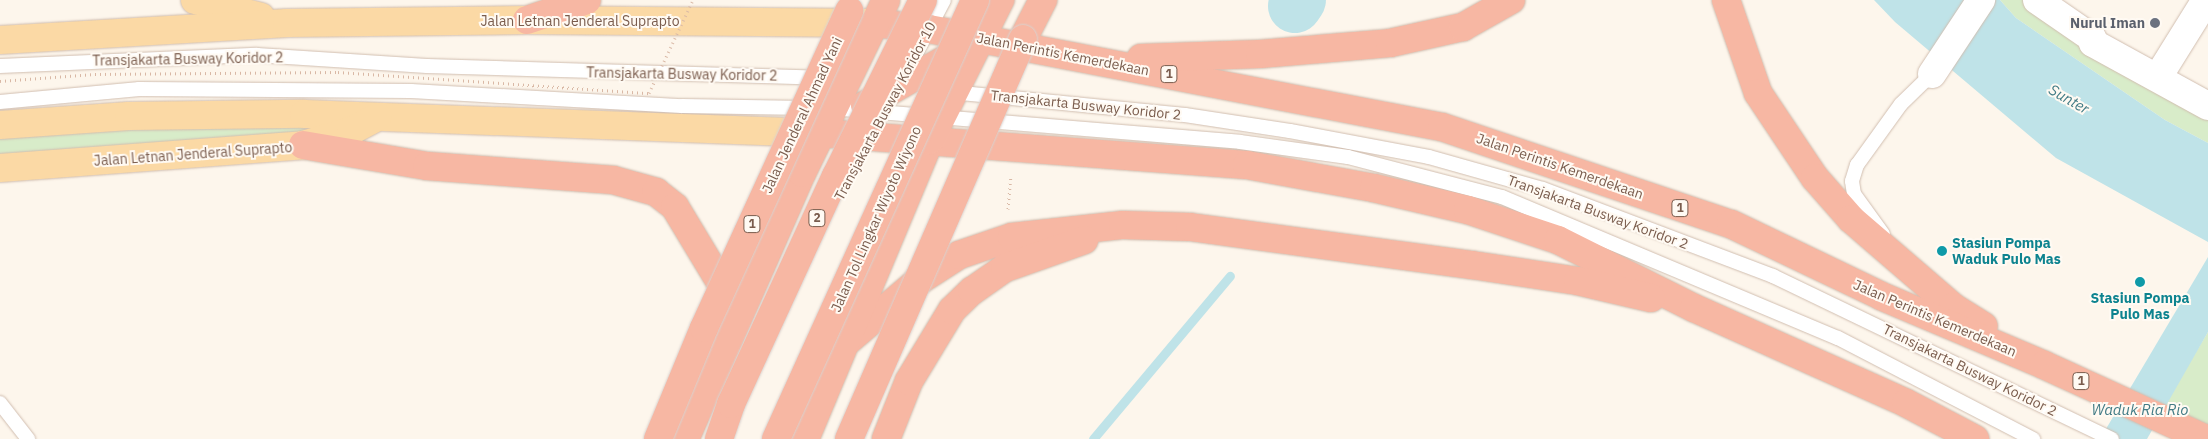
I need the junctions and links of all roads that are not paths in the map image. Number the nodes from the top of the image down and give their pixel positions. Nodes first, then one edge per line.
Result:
1 (195, 0) edge
2 (587, 0) edge
3 (923, 0) edge
4 (944, 0) edge
5 (975, 0) edge
6 (983, 0) edge
7 (1000, 0) edge
8 (1043, 0) edge
9 (1511, 0) edge
10 (1726, 0) edge
11 (1981, 0) edge
12 (2037, 0) edge
13 (2206, 0) edge
14 (852, 5) edge
15 (880, 12) edge
16 (528, 20) junction
17 (287, 23) junction
18 (929, 29) junction
19 (0, 40) edge
20 (963, 44) junction
21 (1092, 60) junction
22 (0, 66) edge
23 (1935, 69) joint
24 (2158, 77) junction
25 (847, 79) junction
26 (900, 84) junction
27 (942, 90) junction
28 (0, 102) edge
29 (2208, 106) edge
30 (845, 109) junction
31 (380, 114) junction
32 (878, 124) junction
33 (0, 125) edge
34 (923, 128) junction
35 (821, 133) junction
36 (303, 145) junction
37 (1244, 154) junction
38 (1289, 161) junction
39 (0, 168) edge
40 (1123, 225) junction
41 (1906, 265) junction
42 (1694, 308) junction
43 (739, 313) junction
44 (844, 344) junction
45 (2044, 364) junction
46 (0, 403) edge
47 (28, 439) edge
48 (658, 439) edge
49 (685, 439) edge
50 (719, 439) edge
51 (723, 439) edge
52 (762, 439) edge
53 (776, 439) edge
54 (805, 439) edge
55 (849, 439) edge
56 (886, 439) edge
57 (1975, 439) edge
58 (2033, 439) edge
59 (2112, 439) edge
60 (2206, 439) edge

1 - 17 main road, Jalan Letnan Jenderal Suprapto
2 - 16 highway
3 - 50 highway, 2, bridge
4 - 18 lane, Transjakarta Busway Koridor 10
5 - 53 highway, Jalan Tol Lingkar Wiyoto Wiyono, bridge
6 - 20 lane
7 - 20 highway
8 - 55 highway, bridge
9 - 21 highway
10 - 41 highway
11 - 23 street
12 - 24 street
13 - 24 street
14 - 48 highway, Jalan Jenderal Ahmad Yani / 1, bridge
15 - 16 main road, Jalan Letnan Jenderal Suprapto
15 - 18 highway, Jalan Perintis Kemerdekaan / 1
15 - 25 highway, Jalan Jenderal Ahmad Yani / 1
15 - 26 highway
16 - 17 main road, Jalan Letnan Jenderal Suprapto
17 - 19 main road, Jalan Letnan Jenderal Suprapto
18 - 20 highway, Jalan Perintis Kemerdekaan / 1
18 - 26 lane, Transjakarta Busway Koridor 10
20 - 21 highway, Jalan Perintis Kemerdekaan / 1
20 - 26 highway
20 - 27 highway
20 - 27 lane
21 - 45 highway, Jalan Perintis Kemerdekaan / 1
22 - 25 lane, Transjakarta Busway Koridor 2
23 - 41 lane
24 - 29 street
25 - 26 lane, Transjakarta Busway Koridor 2
25 - 30 highway, Jalan Jenderal Ahmad Yani / 1
26 - 27 lane, Transjakarta Busway Koridor 2
26 - 30 highway
26 - 32 lane, Transjakarta Busway Koridor 10
26 - 34 highway
27 - 34 highway
27 - 59 lane, Transjakarta Busway Koridor 2
28 - 30 lane, Transjakarta Busway Koridor 2
30 - 32 lane, Transjakarta Busway Koridor 2
30 - 35 highway, Jalan Jenderal Ahmad Yani / 1
31 - 33 main road
31 - 35 main road
31 - 36 main road, Jalan Letnan Jenderal Suprapto
32 - 34 highway
32 - 35 highway
32 - 51 lane, Transjakarta Busway Koridor 10
34 - 37 lane, Transjakarta Busway Koridor 2
34 - 37 highway
34 - 44 highway
34 - 52 lane
35 - 43 highway, Jalan Jenderal Ahmad Yani / 1
36 - 39 main road, Jalan Letnan Jenderal Suprapto
36 - 43 highway
37 - 38 highway
38 - 42 highway
38 - 58 lane, Transjakarta Busway Koridor 2
40 - 42 highway
40 - 44 highway
40 - 56 highway
41 - 45 highway
42 - 57 highway
43 - 49 highway, Jalan Jenderal Ahmad Yani / 1
44 - 54 highway
45 - 60 highway, Jalan Perintis Kemerdekaan / 1
46 - 47 lane

